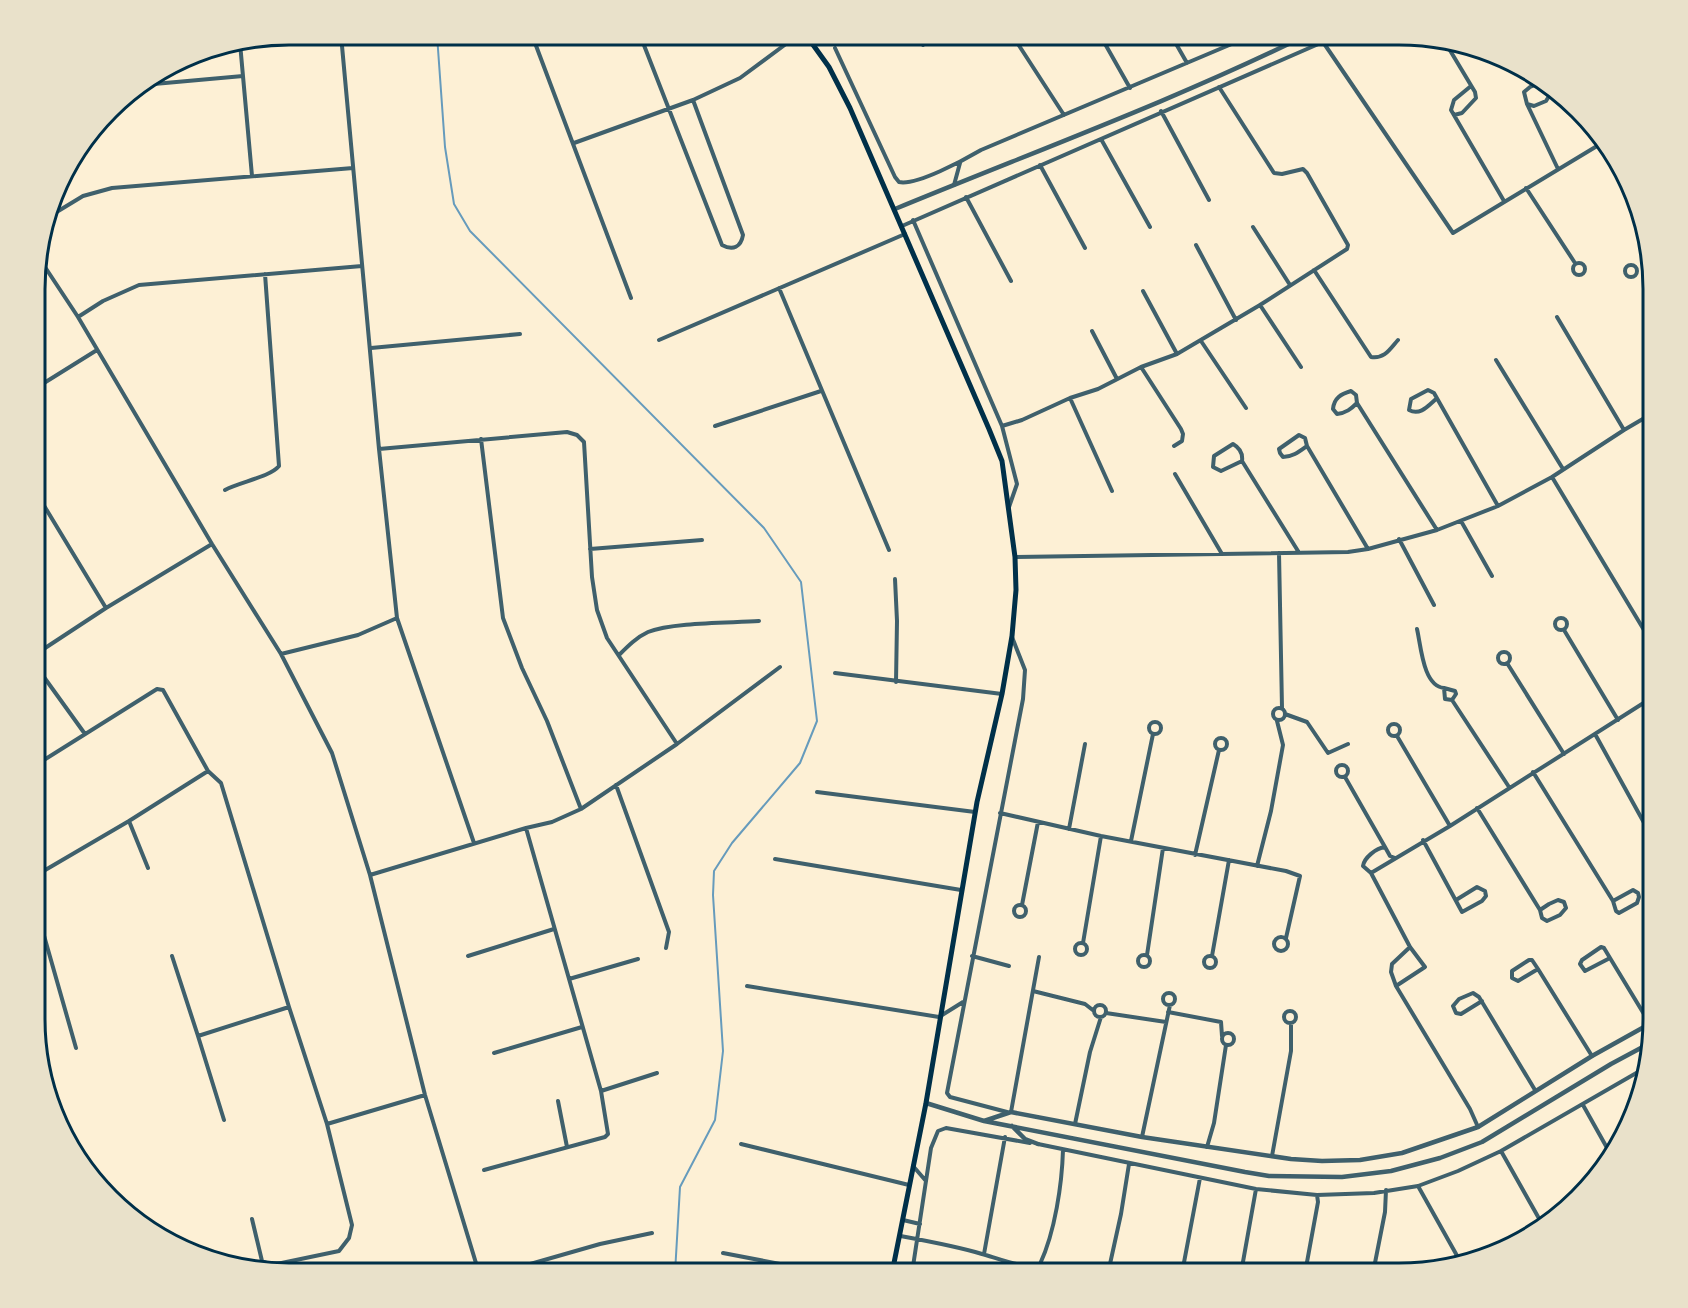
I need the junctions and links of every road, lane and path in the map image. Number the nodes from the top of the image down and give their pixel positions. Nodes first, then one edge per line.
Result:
1 (342, 45) edge
2 (536, 45) edge
3 (644, 45) edge
4 (785, 45) edge
5 (813, 45) edge
6 (1019, 45) edge
7 (1106, 45) edge
8 (1177, 45) edge
9 (1226, 45) edge
10 (1287, 45) edge
11 (1316, 45) edge
12 (1325, 45) edge
13 (836, 48) dead end
14 (241, 50) edge
15 (1450, 51) edge
16 (1187, 63) junction
17 (243, 76) junction
18 (157, 84) edge
19 (1534, 85) edge
20 (1471, 86) junction
21 (1218, 87) junction
22 (1130, 88) junction
23 (1549, 96) edge
24 (693, 100) junction
25 (1527, 104) junction
26 (670, 108) junction
27 (1161, 111) junction
28 (1064, 115) junction
29 (1454, 115) junction
30 (1101, 139) junction
31 (574, 143) junction
32 (1597, 146) edge
33 (960, 162) junction
34 (1040, 165) junction
35 (353, 168) junction
36 (1558, 169) junction
37 (252, 176) junction
38 (954, 185) junction
39 (1526, 188) junction
40 (966, 197) junction
41 (1209, 200) dead end
42 (1504, 201) junction
43 (895, 209) junction
44 (58, 211) edge
45 (913, 220) junction
46 (902, 226) junction
47 (1150, 227) dead end
48 (1253, 227) dead end
49 (905, 234) junction
50 (1197, 245) dead end
51 (1085, 248) dead end
52 (1575, 264) dead end
53 (362, 266) junction
54 (46, 269) edge
55 (1314, 270) junction
56 (265, 274) junction
57 (1011, 281) dead end
58 (1290, 285) junction
59 (778, 288) junction
60 (1143, 291) dead end
61 (631, 298) dead end
62 (1260, 305) junction
63 (78, 317) junction
64 (1557, 317) dead end
65 (1236, 320) junction
66 (1092, 331) dead end
67 (520, 334) dead end
68 (659, 340) dead end
69 (1398, 340) dead end
70 (1201, 342) junction
71 (370, 348) junction
72 (97, 350) junction
73 (1177, 354) junction
74 (1496, 360) dead end
75 (1141, 368) junction
76 (1301, 368) dead end
77 (1117, 379) junction
78 (45, 382) edge
79 (821, 391) junction
80 (1070, 398) junction
81 (1436, 399) junction
82 (1357, 403) junction
83 (1246, 408) dead end
84 (1643, 419) edge
85 (715, 426) dead end
86 (1002, 426) junction
87 (1624, 430) junction
88 (481, 439) junction
89 (1174, 446) dead end
90 (1308, 446) junction
91 (379, 449) junction
92 (1242, 461) junction
93 (1563, 469) junction
94 (1175, 474) dead end
95 (1552, 477) junction
96 (225, 490) dead end
97 (1112, 491) dead end
98 (1498, 506) junction
99 (45, 507) edge
100 (1008, 508) junction
101 (1461, 521) junction
102 (1437, 530) junction
103 (702, 540) dead end
104 (1399, 540) junction
105 (212, 544) junction
106 (590, 549) junction
107 (1368, 549) junction
108 (889, 550) dead end
109 (1299, 552) junction
110 (1279, 553) junction
111 (1222, 554) junction
112 (1015, 557) junction
113 (1492, 576) dead end
114 (895, 579) dead end
115 (1434, 605) dead end
116 (106, 608) junction
117 (397, 618) junction
118 (759, 621) dead end
119 (1643, 625) edge
120 (1417, 628) dead end
121 (1564, 630) dead end
122 (1012, 636) junction
123 (45, 648) edge
124 (281, 654) junction
125 (619, 655) junction
126 (1507, 663) dead end
127 (780, 667) dead end
128 (835, 673) dead end
129 (45, 678) edge
130 (896, 682) junction
131 (1444, 688) junction
132 (1002, 694) junction
133 (1452, 700) junction
134 (1643, 704) edge
135 (1282, 708) junction
136 (1285, 714) junction
137 (1618, 720) junction
138 (1277, 721) junction
139 (85, 734) junction
140 (1595, 734) junction
141 (1153, 735) dead end
142 (1397, 736) dead end
143 (677, 744) junction
144 (1085, 744) dead end
145 (1348, 744) dead end
146 (1219, 750) dead end
147 (1564, 754) junction
148 (45, 759) edge
149 (208, 771) junction
150 (1533, 772) junction
151 (1345, 777) dead end
152 (616, 785) junction
153 (1509, 787) junction
154 (817, 792) dead end
155 (1477, 808) junction
156 (581, 809) junction
157 (975, 812) junction
158 (1000, 813) junction
159 (129, 821) junction
160 (1643, 821) edge
161 (1038, 822) junction
162 (1450, 826) junction
163 (526, 828) junction
164 (1069, 830) junction
165 (1101, 836) junction
166 (1131, 840) junction
167 (1424, 840) junction
168 (474, 843) junction
169 (1385, 847) junction
170 (1163, 848) junction
171 (1195, 855) junction
172 (1395, 858) junction
173 (775, 859) dead end
174 (1229, 860) junction
175 (1257, 866) junction
176 (148, 868) dead end
177 (45, 870) edge
178 (1371, 873) junction
179 (370, 875) junction
180 (961, 890) junction
181 (1456, 900) junction
182 (1613, 901) junction
183 (1022, 905) dead end
184 (1540, 910) junction
185 (554, 929) junction
186 (1286, 938) dead end
187 (45, 939) edge
188 (1083, 943) dead end
189 (1410, 947) junction
190 (666, 948) dead end
191 (1147, 955) dead end
192 (172, 956) dead end
193 (468, 956) dead end
194 (972, 956) junction
195 (1212, 956) dead end
196 (1039, 957) dead end
197 (1610, 958) junction
198 (638, 959) dead end
199 (1009, 966) dead end
200 (1538, 969) junction
201 (569, 979) junction
202 (747, 986) dead end
203 (1396, 986) junction
204 (1034, 991) junction
205 (1482, 1001) junction
206 (963, 1002) junction
207 (1170, 1005) dead end
208 (289, 1007) junction
209 (1643, 1009) edge
210 (1094, 1011) junction
211 (1168, 1012) junction
212 (1107, 1013) junction
213 (939, 1017) junction
214 (1101, 1017) junction
215 (1166, 1022) junction
216 (1291, 1023) dead end
217 (582, 1027) junction
218 (1642, 1028) edge
219 (198, 1036) junction
220 (1222, 1036) junction
221 (1226, 1046) junction
222 (76, 1048) dead end
223 (1641, 1048) edge
224 (494, 1053) dead end
225 (1592, 1056) junction
226 (657, 1073) dead end
227 (1637, 1073) edge
228 (1535, 1090) junction
229 (601, 1091) junction
230 (425, 1095) junction
231 (558, 1101) dead end
232 (926, 1103) junction
233 (1583, 1105) junction
234 (1009, 1112) junction
235 (224, 1120) dead end
236 (984, 1121) junction
237 (327, 1124) junction
238 (1075, 1124) junction
239 (1012, 1126) junction
240 (1478, 1126) junction
241 (1005, 1137) junction
242 (1142, 1137) junction
243 (741, 1144) dead end
244 (1038, 1144) junction
245 (567, 1147) junction
246 (1207, 1147) junction
247 (1607, 1147) edge
248 (1063, 1150) junction
249 (1501, 1150) junction
250 (1272, 1156) junction
251 (1130, 1164) junction
252 (913, 1166) junction
253 (484, 1170) dead end
254 (1200, 1178) junction
255 (926, 1181) junction
256 (909, 1185) junction
257 (1418, 1186) junction
258 (1256, 1189) junction
259 (1386, 1190) junction
260 (1317, 1196) junction
261 (252, 1219) dead end
262 (1539, 1219) edge
263 (903, 1220) junction
264 (920, 1224) junction
265 (651, 1233) dead end
266 (900, 1236) junction
267 (918, 1239) junction
268 (723, 1253) dead end
269 (984, 1254) junction
270 (1457, 1256) edge
271 (262, 1261) edge
272 (283, 1263) edge
273 (476, 1263) edge
274 (534, 1263) edge
275 (775, 1263) edge
276 (894, 1263) edge
277 (914, 1263) edge
278 (1018, 1263) edge
279 (1040, 1263) edge
280 (1110, 1263) edge
281 (1184, 1263) edge
282 (1243, 1263) edge
283 (1307, 1263) edge
284 (1375, 1263) edge

1 - 35 street
2 - 31 street
3 - 26 street
4 - 24 street
5 - 43 main road
6 - 28 street
7 - 22 street
8 - 16 street
9 - 16 street
10 - 38 street
11 - 21 street
12 - 42 street
13 - 33 street
14 - 17 street
15 - 20 street
16 - 22 street
17 - 18 street
17 - 37 street
19 - 25 street
20 - 29 street
20 - 29 street
21 - 27 street
21 - 55 street
22 - 28 street
23 - 25 street
24 - 26 street
24 - 26 street
25 - 36 street
26 - 31 street
27 - 30 street
27 - 41 street
28 - 33 street
29 - 42 street
30 - 34 street
30 - 47 street
31 - 61 street
32 - 36 street
33 - 38 street
34 - 40 street
34 - 51 street
35 - 37 street
35 - 53 street
36 - 39 street
37 - 44 street
38 - 43 street
39 - 42 street
39 - 52 street
40 - 45 street
40 - 57 street
43 - 46 main road
45 - 46 street
45 - 86 street
46 - 49 main road
48 - 58 street
49 - 59 street
49 - 100 main road
50 - 65 street
53 - 56 street
53 - 71 street
54 - 63 street
55 - 58 street
55 - 69 street
56 - 63 street
56 - 96 street
58 - 62 street
59 - 68 street
59 - 79 street
60 - 73 street
62 - 65 street
62 - 76 street
63 - 72 street
64 - 87 street
65 - 70 street
66 - 77 street
67 - 71 street
70 - 73 street
70 - 83 street
71 - 91 street
72 - 78 street
72 - 105 street
73 - 75 street
74 - 93 street
75 - 77 street
75 - 89 street
77 - 80 street
79 - 85 street
79 - 108 street
80 - 86 street
80 - 97 street
81 - 81 street
81 - 98 street
82 - 82 street
82 - 102 street
84 - 87 street
86 - 100 street
87 - 93 street
88 - 91 street
88 - 106 street
88 - 156 street
90 - 90 street
90 - 107 street
91 - 117 street
92 - 92 street
92 - 109 street
93 - 95 street
94 - 111 street
95 - 98 street
95 - 119 street
98 - 101 street
99 - 116 street
100 - 112 main road
101 - 102 street
101 - 113 street
102 - 104 street
103 - 106 street
104 - 107 street
104 - 115 street
105 - 116 street
105 - 124 street
106 - 125 street
107 - 109 street
109 - 110 street
110 - 111 street
110 - 135 street
111 - 112 street
112 - 122 main road
114 - 130 street
116 - 123 street
117 - 124 street
117 - 168 street
118 - 125 street
120 - 131 street
121 - 137 street
122 - 132 main road
122 - 158 street
124 - 179 street
125 - 143 street
126 - 147 street
127 - 143 street
128 - 130 street
129 - 139 street
130 - 132 street
131 - 133 street
131 - 133 street
132 - 157 main road
133 - 153 street
134 - 137 street
135 - 136 street
135 - 138 street
136 - 138 street
136 - 145 street
137 - 140 street
138 - 175 street
139 - 148 street
139 - 149 street
140 - 147 street
140 - 160 street
141 - 166 street
142 - 162 street
143 - 152 street
144 - 164 street
146 - 171 street
147 - 150 street
149 - 159 street
149 - 208 street
150 - 153 street
150 - 182 street
151 - 169 street
152 - 156 street
152 - 190 street
153 - 155 street
154 - 157 street
155 - 162 street
155 - 184 street
156 - 163 street
157 - 180 main road
158 - 161 street
158 - 194 street
159 - 176 street
159 - 177 street
161 - 164 street
161 - 183 street
162 - 167 street
163 - 168 street
163 - 185 street
164 - 165 street
165 - 166 street
165 - 188 street
166 - 170 street
167 - 172 street
167 - 181 street
168 - 179 street
169 - 172 street
169 - 178 street
170 - 171 street
170 - 191 street
171 - 174 street
172 - 178 street
173 - 180 street
174 - 175 street
174 - 195 street
175 - 186 street
178 - 189 street
179 - 230 street
180 - 213 main road
181 - 181 street
182 - 182 street
184 - 184 street
185 - 193 street
185 - 201 street
187 - 222 street
189 - 203 street
189 - 203 street
192 - 219 street
194 - 199 street
194 - 206 street
196 - 204 street
197 - 197 street
197 - 209 street
198 - 201 street
200 - 200 street
200 - 225 street
201 - 217 street
202 - 213 street
203 - 240 street
204 - 210 street
204 - 234 street
205 - 205 street
205 - 228 street
206 - 213 street
206 - 234 street
207 - 211 street
208 - 219 street
208 - 237 street
210 - 212 street
210 - 214 street
211 - 215 street
211 - 220 street
212 - 214 street
212 - 215 street
213 - 232 main road
214 - 238 street
215 - 242 street
216 - 250 street
217 - 224 street
217 - 229 street
218 - 225 street
219 - 235 street
220 - 221 street
220 - 221 street
221 - 246 street
223 - 239 street
225 - 228 street
226 - 229 street
227 - 233 street
228 - 240 street
229 - 245 street
230 - 237 street
230 - 273 street
231 - 245 street
232 - 236 street
232 - 252 main road
233 - 247 street
233 - 249 street
234 - 236 street
234 - 238 street
236 - 239 street
237 - 272 street
238 - 242 street
239 - 244 street
240 - 250 street
241 - 244 street
241 - 255 street
241 - 269 street
242 - 246 street
243 - 256 street
244 - 248 street
245 - 253 street
246 - 250 street
248 - 251 street
248 - 279 street
249 - 257 street
249 - 262 street
251 - 254 street
251 - 280 street
252 - 255 street
252 - 256 main road
254 - 258 street
254 - 281 street
255 - 264 street
256 - 263 main road
257 - 259 street
257 - 270 street
258 - 260 street
258 - 282 street
259 - 260 street
259 - 284 street
260 - 283 street
261 - 271 street
263 - 264 street
263 - 266 main road
264 - 267 street
265 - 274 street
266 - 267 street
266 - 276 main road
267 - 269 street
267 - 277 street
268 - 275 street
269 - 278 street

